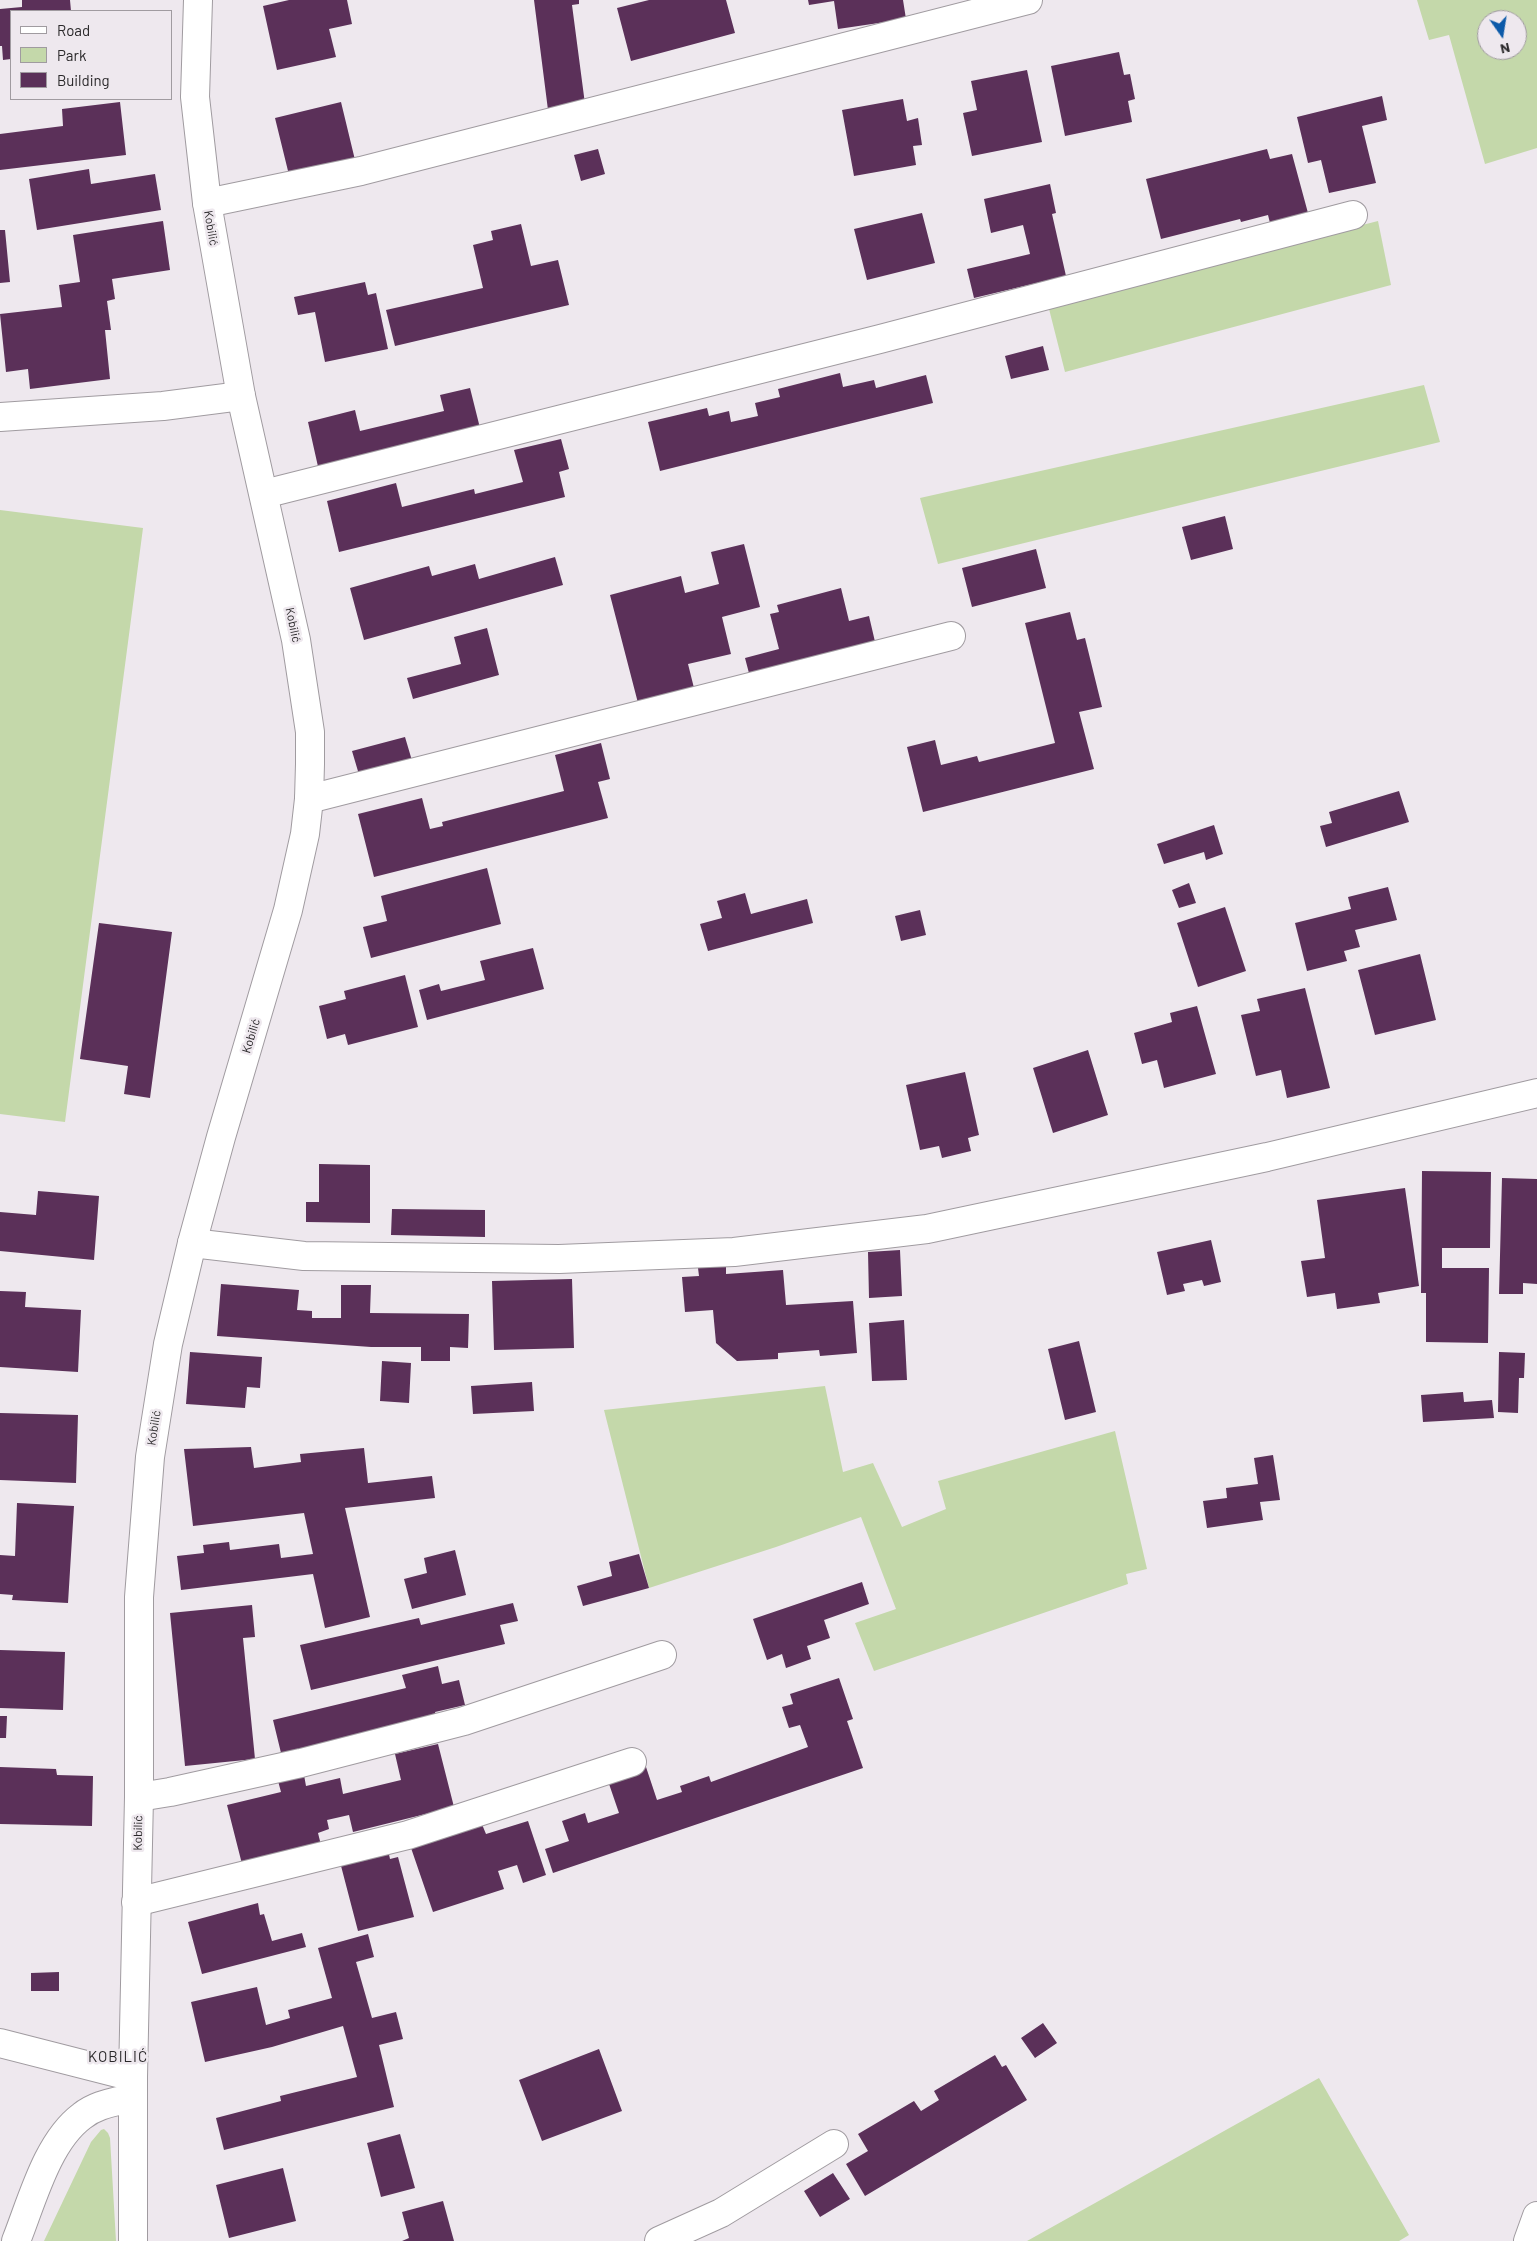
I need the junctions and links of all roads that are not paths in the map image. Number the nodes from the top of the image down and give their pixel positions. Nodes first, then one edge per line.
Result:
1 (198, 0) edge
2 (1028, 0) edge
3 (207, 203) junction
4 (1353, 215) dead end
5 (241, 396) junction
6 (0, 417) edge
7 (264, 494) junction
8 (951, 636) dead end
9 (309, 799) junction
10 (1537, 1093) edge
11 (192, 1243) junction
12 (662, 1655) dead end
13 (632, 1762) dead end
14 (139, 1797) junction
15 (136, 1902) junction
16 (0, 2043) edge
17 (133, 2087) junction
18 (834, 2144) dead end
19 (1537, 2216) edge
20 (16, 2241) edge
21 (134, 2241) edge
22 (659, 2241) edge
23 (1528, 2241) edge

1 - 3 street, Kobilić
2 - 3 street
3 - 5 street, Kobilić
4 - 7 street
5 - 6 street
5 - 7 street, Kobilić
7 - 9 street, Kobilić
8 - 9 street
9 - 11 street, Kobilić
10 - 11 street
11 - 14 street, Kobilić
12 - 14 street
13 - 15 street
14 - 15 street, Kobilić
15 - 17 street, Kobilić
16 - 17 street
17 - 20 street
17 - 21 street, Kobilić
18 - 22 street
19 - 23 street

